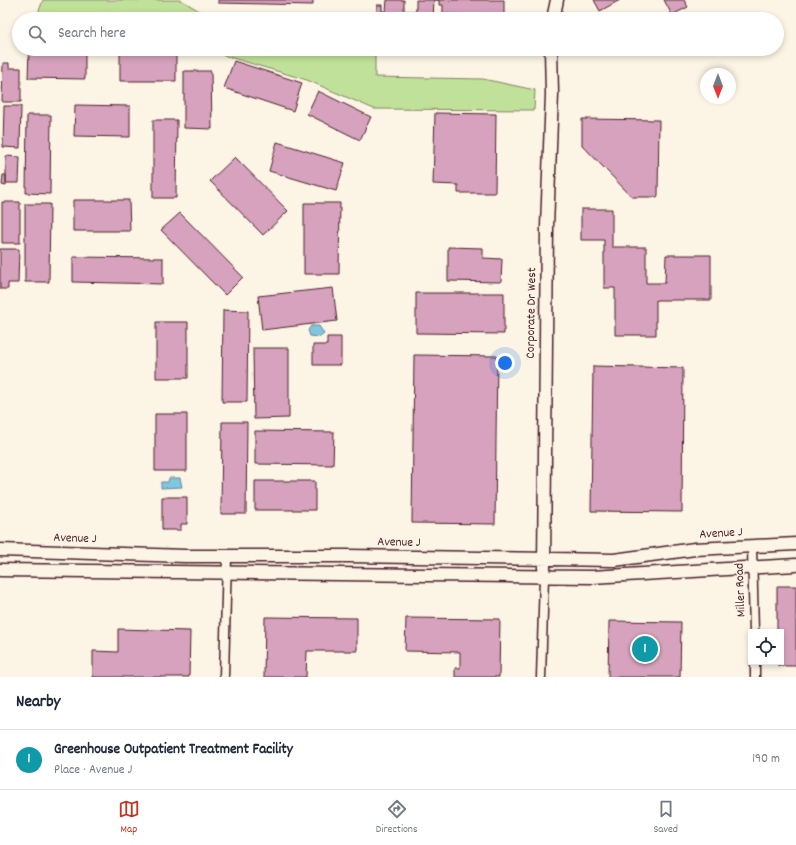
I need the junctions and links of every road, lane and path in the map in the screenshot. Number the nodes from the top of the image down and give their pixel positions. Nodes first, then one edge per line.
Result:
1 (557, 0) edge
2 (554, 12) edge
3 (551, 56) edge
4 (796, 544) edge
5 (752, 547) junction
6 (0, 550) edge
7 (48, 552) junction
8 (227, 556) junction
9 (544, 560) junction
10 (796, 565) edge
11 (752, 567) junction
12 (0, 570) edge
13 (47, 570) junction
14 (226, 574) junction
15 (544, 577) junction
16 (754, 629) edge
17 (755, 665) edge
18 (224, 677) edge
19 (541, 677) edge
20 (755, 677) edge

1 - 2 street
3 - 9 street, Corporate Dr West
4 - 5 street, Avenue J
5 - 9 street, Avenue J
5 - 11 street, Miller Road
6 - 7 street, Avenue J
7 - 8 street, Avenue J
7 - 13 street
8 - 9 street, Avenue J
8 - 14 street
9 - 15 street, Corporate Dr West
10 - 11 street
11 - 15 street
11 - 16 street, Miller Road
12 - 13 street
13 - 14 street
14 - 15 street
14 - 18 street
15 - 19 street
17 - 20 street

